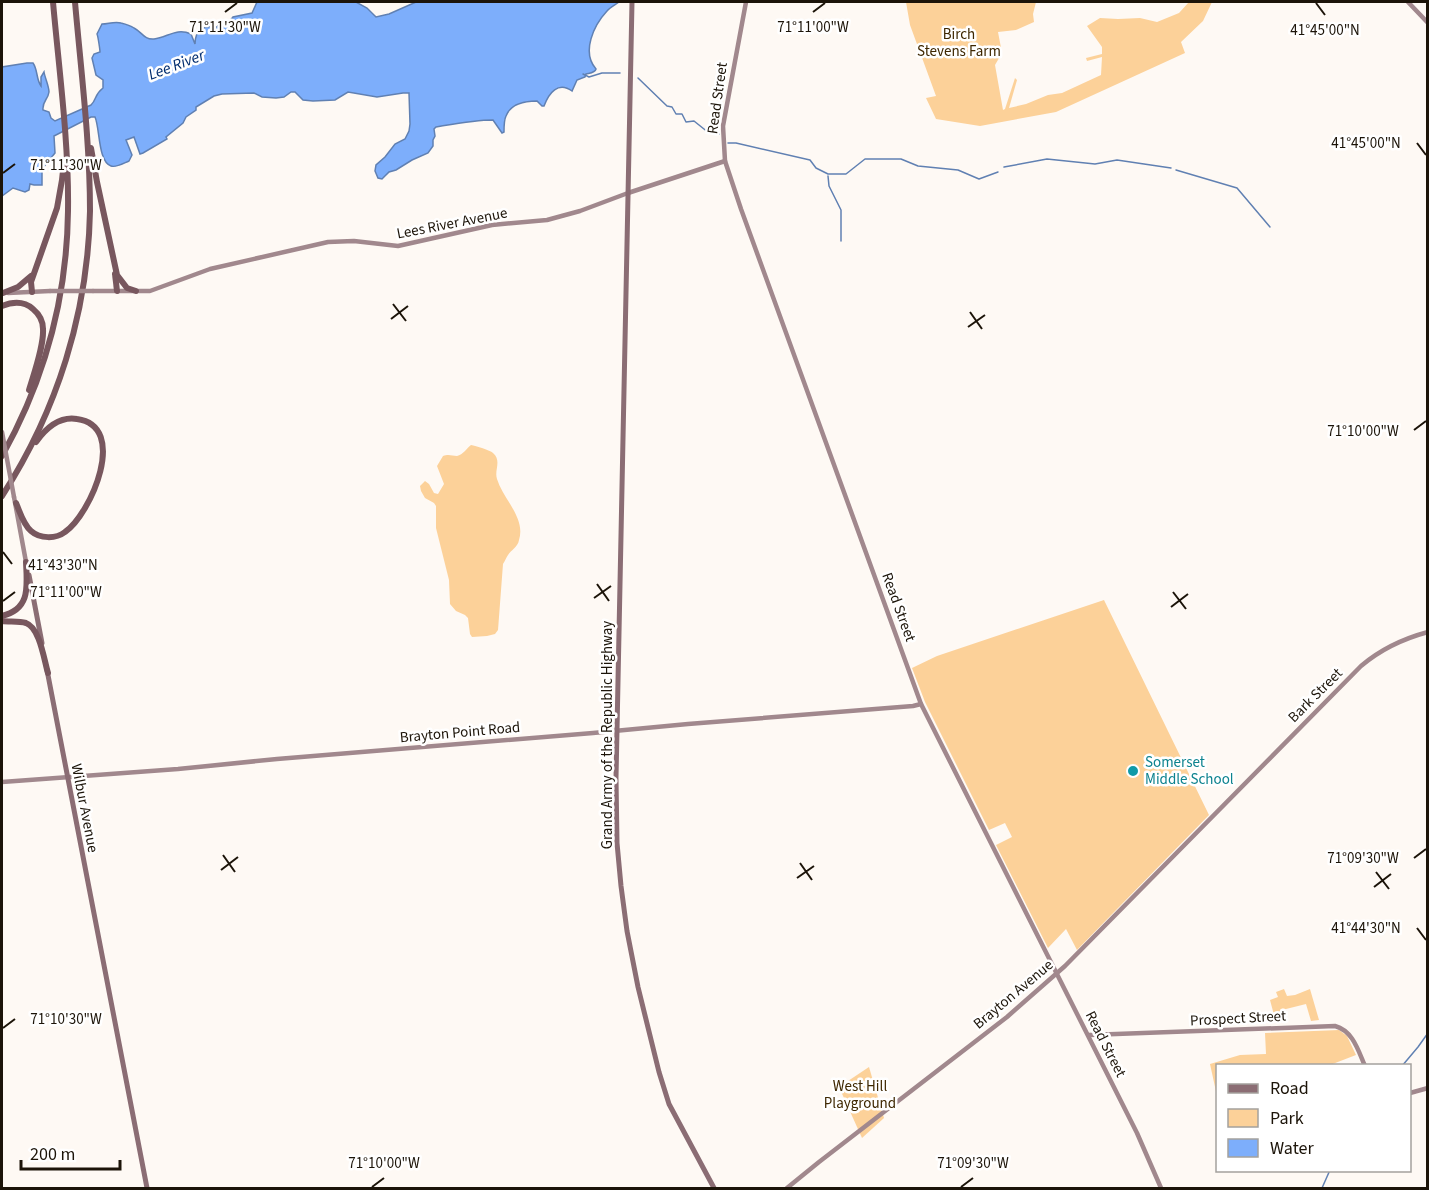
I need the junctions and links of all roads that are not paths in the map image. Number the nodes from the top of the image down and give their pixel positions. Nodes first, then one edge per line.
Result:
1 (53, 2) edge
2 (75, 2) edge
3 (632, 2) edge
4 (746, 2) edge
5 (1408, 2) edge
6 (1428, 23) edge
7 (85, 125) junction
8 (65, 137) junction
9 (725, 161) junction
10 (628, 193) junction
11 (114, 259) junction
12 (36, 268) junction
13 (117, 291) junction
14 (136, 291) junction
15 (32, 292) junction
16 (2, 293) edge
17 (2, 306) edge
18 (19, 423) junction
19 (2, 432) edge
20 (2, 456) edge
21 (19, 468) junction
22 (2, 496) edge
23 (15, 500) junction
24 (26, 562) junction
25 (2, 616) edge
26 (2, 621) edge
27 (1428, 632) edge
28 (48, 673) junction
29 (921, 704) junction
30 (617, 731) junction
31 (68, 777) junction
32 (2, 782) edge
33 (1234, 794) joint
34 (1057, 974) junction
35 (1089, 1035) junction
36 (1365, 1064) edge
37 (1428, 1088) edge
38 (1411, 1093) edge
39 (147, 1188) edge
40 (714, 1188) edge
41 (787, 1188) edge
42 (1161, 1188) edge

1 - 8 highway
2 - 7 highway
3 - 10 main road
4 - 9 main road, Read Street
5 - 6 main road
7 - 11 highway
7 - 21 highway
8 - 12 highway
8 - 18 highway
9 - 10 main road, Lees River Avenue
9 - 29 main road, Read Street
10 - 14 main road, Lees River Avenue
10 - 30 main road, Grand Army of the Republic Highway
11 - 13 highway
11 - 14 highway
12 - 15 highway
12 - 16 highway
13 - 14 main road, Lees River Avenue
13 - 15 main road, Lees River Avenue, bridge
15 - 16 main road, Lees River Avenue
17 - 18 highway
18 - 20 highway
19 - 23 main road, Wilbur Avenue, bridge
21 - 22 highway
21 - 23 highway
23 - 24 main road, Wilbur Avenue
24 - 25 highway
24 - 28 main road, Wilbur Avenue
26 - 28 highway
27 - 33 main road, Bark Street
28 - 31 main road, Wilbur Avenue
29 - 30 main road, Brayton Point Road
29 - 34 main road, Read Street
30 - 31 main road, Brayton Point Road
30 - 40 main road, Grand Army of the Republic Highway
31 - 32 main road, Brayton Point Road
31 - 39 main road, Wilbur Avenue
33 - 34 main road, Brayton Avenue
34 - 35 main road, Read Street
34 - 41 main road, Brayton Avenue
35 - 36 main road, Prospect Street
35 - 42 main road, Read Street
37 - 38 main road

